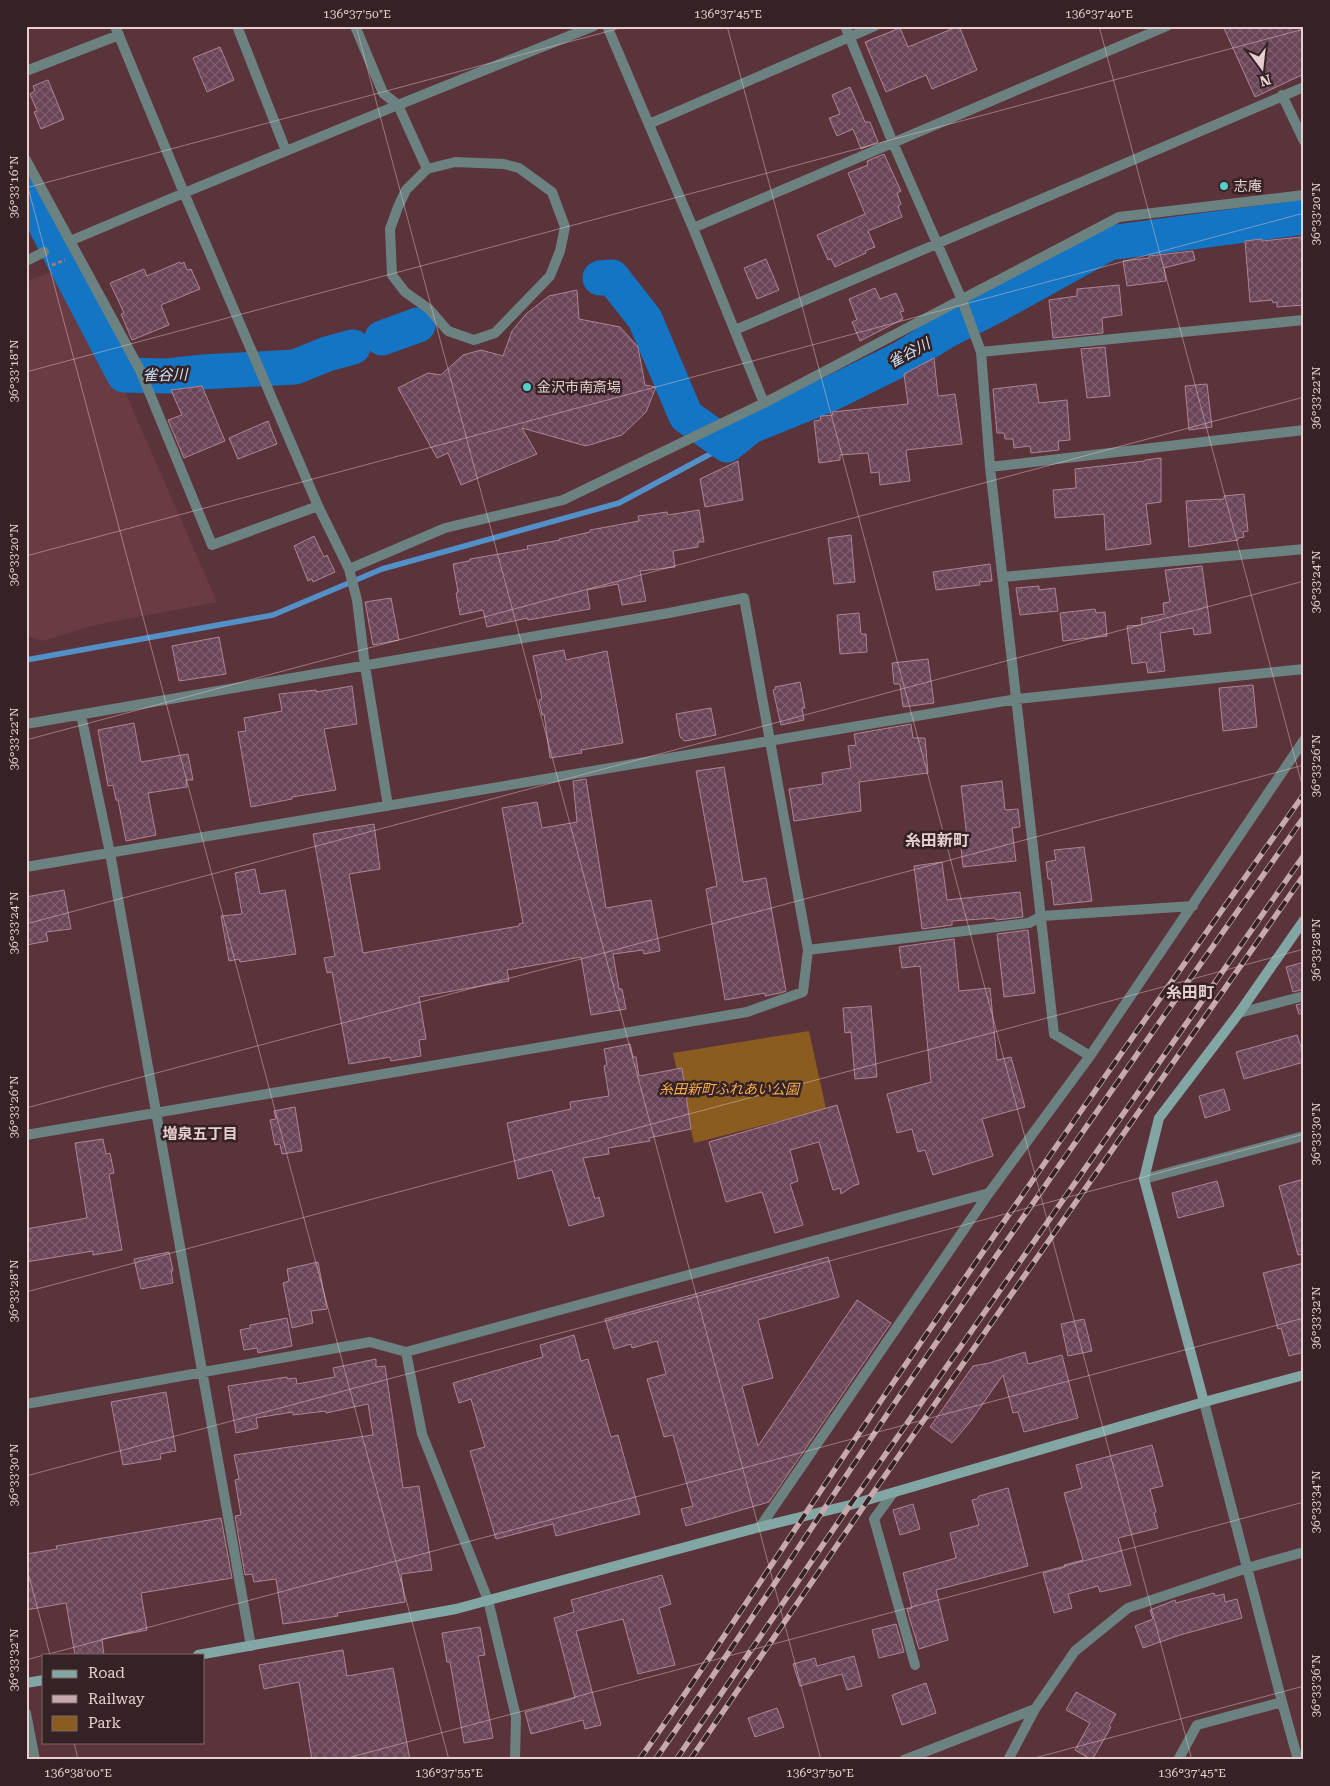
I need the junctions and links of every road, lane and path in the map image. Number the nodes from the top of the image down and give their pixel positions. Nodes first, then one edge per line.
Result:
1 (237, 26) edge
2 (355, 26) edge
3 (594, 26) edge
4 (607, 26) edge
5 (846, 26) edge
6 (875, 26) edge
7 (1167, 26) edge
8 (117, 31) edge
9 (850, 37) junction
10 (26, 71) edge
11 (1304, 87) edge
12 (1282, 96) junction
13 (398, 104) junction
14 (649, 124) junction
15 (1304, 142) edge
16 (893, 143) junction
17 (286, 150) junction
18 (26, 160) edge
19 (427, 169) junction
20 (184, 193) junction
21 (1304, 195) edge
22 (693, 228) junction
23 (70, 241) junction
24 (936, 244) junction
25 (44, 252) dead end
26 (26, 261) edge
27 (963, 303) junction
28 (1304, 320) edge
29 (734, 330) junction
30 (981, 352) junction
31 (764, 403) junction
32 (1304, 430) edge
33 (990, 467) junction
34 (318, 506) junction
35 (1304, 548) edge
36 (351, 574) junction
37 (1003, 577) junction
38 (365, 666) junction
39 (1304, 669) edge
40 (1017, 699) junction
41 (82, 715) junction
42 (26, 724) edge
43 (1304, 740) edge
44 (769, 741) junction
45 (388, 806) junction
46 (110, 853) junction
47 (26, 867) edge
48 (1193, 906) junction
49 (1042, 916) junction
50 (1304, 920) edge
51 (808, 950) junction
52 (1304, 996) edge
53 (1239, 1013) junction
54 (1090, 1056) junction
55 (156, 1113) junction
56 (26, 1135) edge
57 (1304, 1136) edge
58 (1144, 1179) junction
59 (989, 1193) junction
60 (406, 1352) junction
61 (202, 1372) junction
62 (1304, 1375) edge
63 (1204, 1402) junction
64 (26, 1404) edge
65 (893, 1493) junction
66 (760, 1527) junction
67 (1304, 1552) edge
68 (1247, 1568) junction
69 (488, 1600) junction
70 (251, 1646) junction
71 (204, 1654) edge
72 (915, 1665) dead end
73 (42, 1680) edge
74 (26, 1683) edge
75 (1282, 1702) junction
76 (1035, 1709) junction
77 (26, 1713) edge
78 (35, 1760) edge
79 (516, 1760) edge
80 (904, 1760) edge
81 (1008, 1760) edge
82 (1178, 1760) edge
83 (1298, 1760) edge

1 - 17 street
2 - 13 street
3 - 13 street
4 - 14 street
5 - 9 street
6 - 9 street
7 - 16 street
8 - 10 street
8 - 20 street
9 - 14 street
9 - 16 street
11 - 12 street
12 - 15 street
12 - 24 street
13 - 17 street
13 - 19 street
14 - 22 street
16 - 22 street
16 - 24 street
17 - 20 street
18 - 23 street
19 - 19 street
20 - 23 street
20 - 34 street
21 - 27 street
22 - 29 street
23 - 34 street
24 - 27 street
24 - 29 street
25 - 26 street
27 - 30 street
27 - 31 street
28 - 30 street
29 - 31 street
30 - 33 street
31 - 36 street
32 - 33 street
33 - 37 street
34 - 36 street
35 - 37 street
36 - 38 street
37 - 40 street
38 - 41 street
38 - 44 street
38 - 45 street
39 - 40 street
40 - 44 street
40 - 49 street
41 - 42 street
41 - 46 street
43 - 48 street
44 - 45 street
44 - 51 street
45 - 46 street
46 - 47 street
46 - 55 street
48 - 49 street
48 - 54 street
49 - 51 street
49 - 54 street
50 - 53 street
51 - 55 street
52 - 53 street
53 - 58 street
54 - 59 street
55 - 56 street
55 - 61 street
57 - 58 street
58 - 63 street
59 - 60 street
59 - 66 street
60 - 61 street
60 - 69 street
61 - 64 street
61 - 70 street
62 - 63 street
63 - 65 street
63 - 68 street
65 - 66 street
65 - 72 street
66 - 69 street
67 - 68 street
68 - 75 street
68 - 76 street
69 - 70 street
69 - 79 street
70 - 71 street
73 - 74 street
75 - 82 street
75 - 83 street
76 - 80 street
76 - 81 street
77 - 78 street

